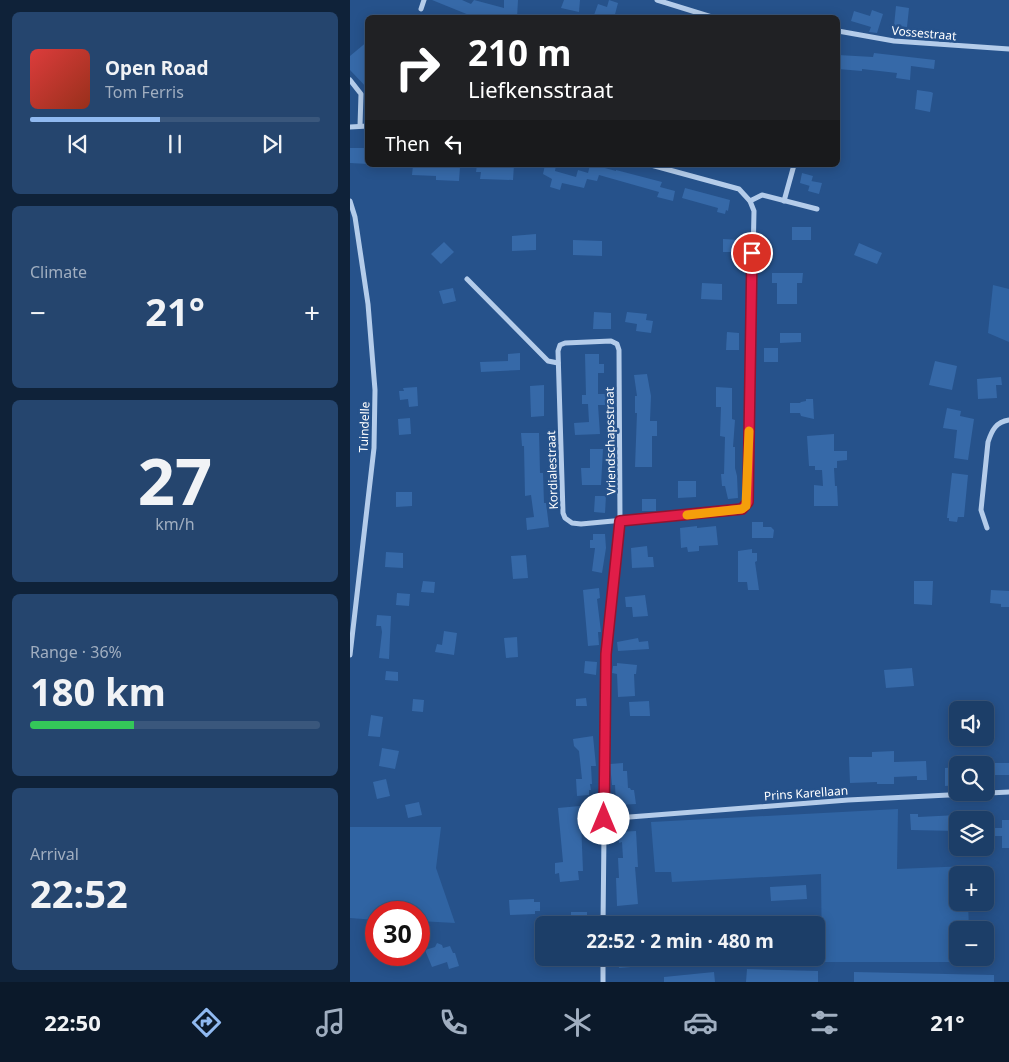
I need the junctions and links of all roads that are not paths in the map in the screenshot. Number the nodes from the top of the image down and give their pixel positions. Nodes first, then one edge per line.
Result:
1 (424, 0) edge
2 (657, 0) edge
3 (420, 9) dead end
4 (706, 15) edge
5 (840, 32) edge
6 (1009, 49) edge
7 (350, 80) edge
8 (360, 126) junction
9 (365, 126) edge
10 (350, 127) edge
11 (659, 167) edge
12 (793, 167) edge
13 (350, 201) edge
14 (750, 201) junction
15 (784, 201) junction
16 (818, 209) dead end
17 (468, 279) dead end
18 (560, 345) joint
19 (558, 364) junction
20 (1009, 420) edge
21 (620, 521) junction
22 (987, 528) dead end
23 (350, 655) edge
24 (1009, 792) edge
25 (604, 819) junction
26 (603, 916) edge
27 (603, 966) edge
28 (603, 982) edge

1 - 3 street
2 - 4 street
5 - 6 street, Vossestraat
7 - 8 street
8 - 9 street
8 - 10 street
11 - 14 street
12 - 15 street
13 - 23 street, Tuindelle
14 - 15 street
14 - 21 street
15 - 16 street
17 - 19 street
18 - 19 street, Kordialestraat
18 - 21 street, Vriendschapsstraat
19 - 21 street, Kordialestraat
20 - 22 street
21 - 25 street, Vriendschapsstraat
24 - 25 street, Prins Karellaan
25 - 26 street, Vriendschapsstraat
27 - 28 street

